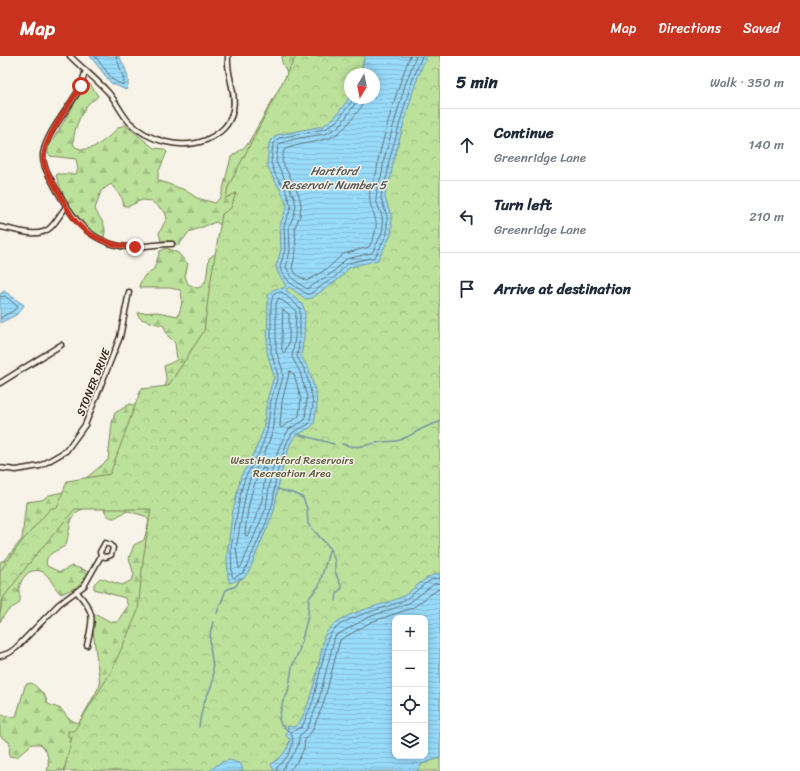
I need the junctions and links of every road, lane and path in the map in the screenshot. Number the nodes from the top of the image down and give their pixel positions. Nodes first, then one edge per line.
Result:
1 (70, 56) edge
2 (228, 56) edge
3 (86, 71) junction
4 (66, 207) junction
5 (0, 227) edge
6 (172, 244) dead end
7 (129, 292) dead end
8 (60, 345) dead end
9 (0, 383) edge
10 (0, 468) edge
11 (101, 556) dead end
12 (77, 592) junction
13 (87, 645) dead end
14 (0, 656) edge

1 - 3 street
2 - 3 street
3 - 4 street
4 - 5 street
4 - 6 street
7 - 10 street, STONER DRIVE
8 - 9 street
11 - 12 street
12 - 13 street
12 - 14 street

